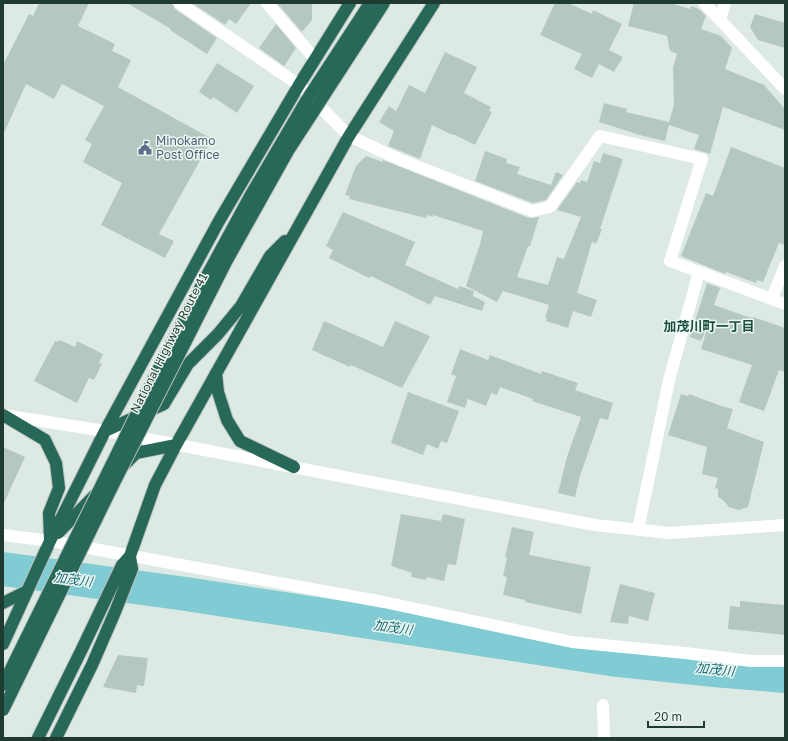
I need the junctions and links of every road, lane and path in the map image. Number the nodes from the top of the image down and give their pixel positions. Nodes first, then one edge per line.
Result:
1 (179, 3) edge
2 (267, 3) edge
3 (350, 3) edge
4 (370, 3) edge
5 (384, 3) edge
6 (434, 3) edge
7 (704, 3) edge
8 (725, 3) edge
9 (720, 19) junction
10 (315, 59) junction
11 (299, 85) junction
12 (785, 89) edge
13 (349, 136) junction
14 (296, 231) junction
15 (785, 266) edge
16 (699, 272) junction
17 (772, 298) junction
18 (785, 304) edge
19 (216, 373) junction
20 (3, 415) edge
21 (105, 431) junction
22 (176, 445) junction
23 (294, 468) junction
24 (785, 526) edge
25 (638, 530) junction
26 (3, 535) edge
27 (50, 541) junction
28 (128, 563) junction
29 (29, 587) junction
30 (3, 603) edge
31 (3, 644) edge
32 (785, 661) edge
33 (3, 685) edge
34 (603, 705) dead end
35 (3, 710) edge
36 (38, 738) edge
37 (56, 738) edge
38 (604, 738) edge

1 - 11 street
2 - 10 street
3 - 10 highway
4 - 33 highway, National Highway Route 41, bridge
5 - 35 highway, National Highway Route 41, bridge
6 - 13 highway
7 - 9 street
8 - 9 street
9 - 12 street
10 - 11 highway
11 - 13 street
11 - 21 highway
13 - 14 highway
13 - 16 street
14 - 19 highway
14 - 21 highway
15 - 17 street
16 - 17 street
16 - 25 street
17 - 18 street
19 - 22 highway
19 - 23 highway
20 - 21 street
20 - 27 highway
21 - 22 street
21 - 27 highway
22 - 23 street
22 - 27 highway
22 - 28 highway
23 - 25 street
24 - 25 street
26 - 27 street
27 - 28 street
27 - 29 highway
28 - 32 street
28 - 36 highway
28 - 37 highway
29 - 30 highway
29 - 31 highway
34 - 38 street

